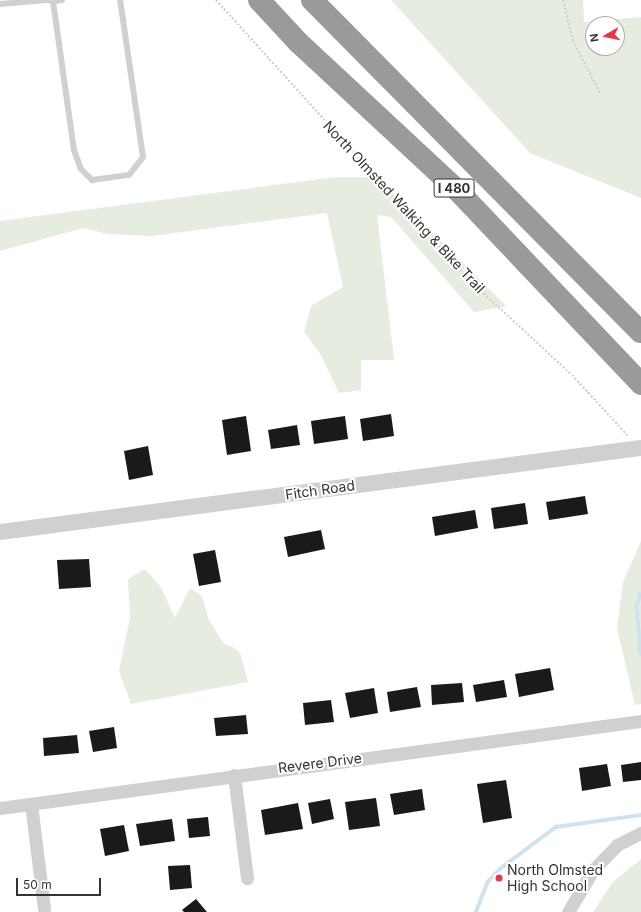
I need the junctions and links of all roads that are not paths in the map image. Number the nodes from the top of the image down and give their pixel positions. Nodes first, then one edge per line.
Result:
1 (49, 0) edge
2 (62, 0) edge
3 (120, 0) edge
4 (259, 0) edge
5 (312, 0) edge
6 (0, 4) edge
7 (641, 332) edge
8 (641, 384) edge
9 (635, 445) edge
10 (0, 532) edge
11 (641, 721) edge
12 (234, 775) junction
13 (31, 804) junction
14 (0, 808) edge
15 (641, 833) edge
16 (247, 878) dead end
17 (44, 909) dead end
18 (568, 912) edge

1 - 2 lane
1 - 3 lane
1 - 6 lane
4 - 8 highway, I 480
5 - 7 highway, I 480
9 - 10 street, Fitch Road
11 - 12 street, Revere Drive
12 - 13 street, Revere Drive
12 - 16 street
13 - 14 street, Revere Drive
13 - 17 street
15 - 18 street

